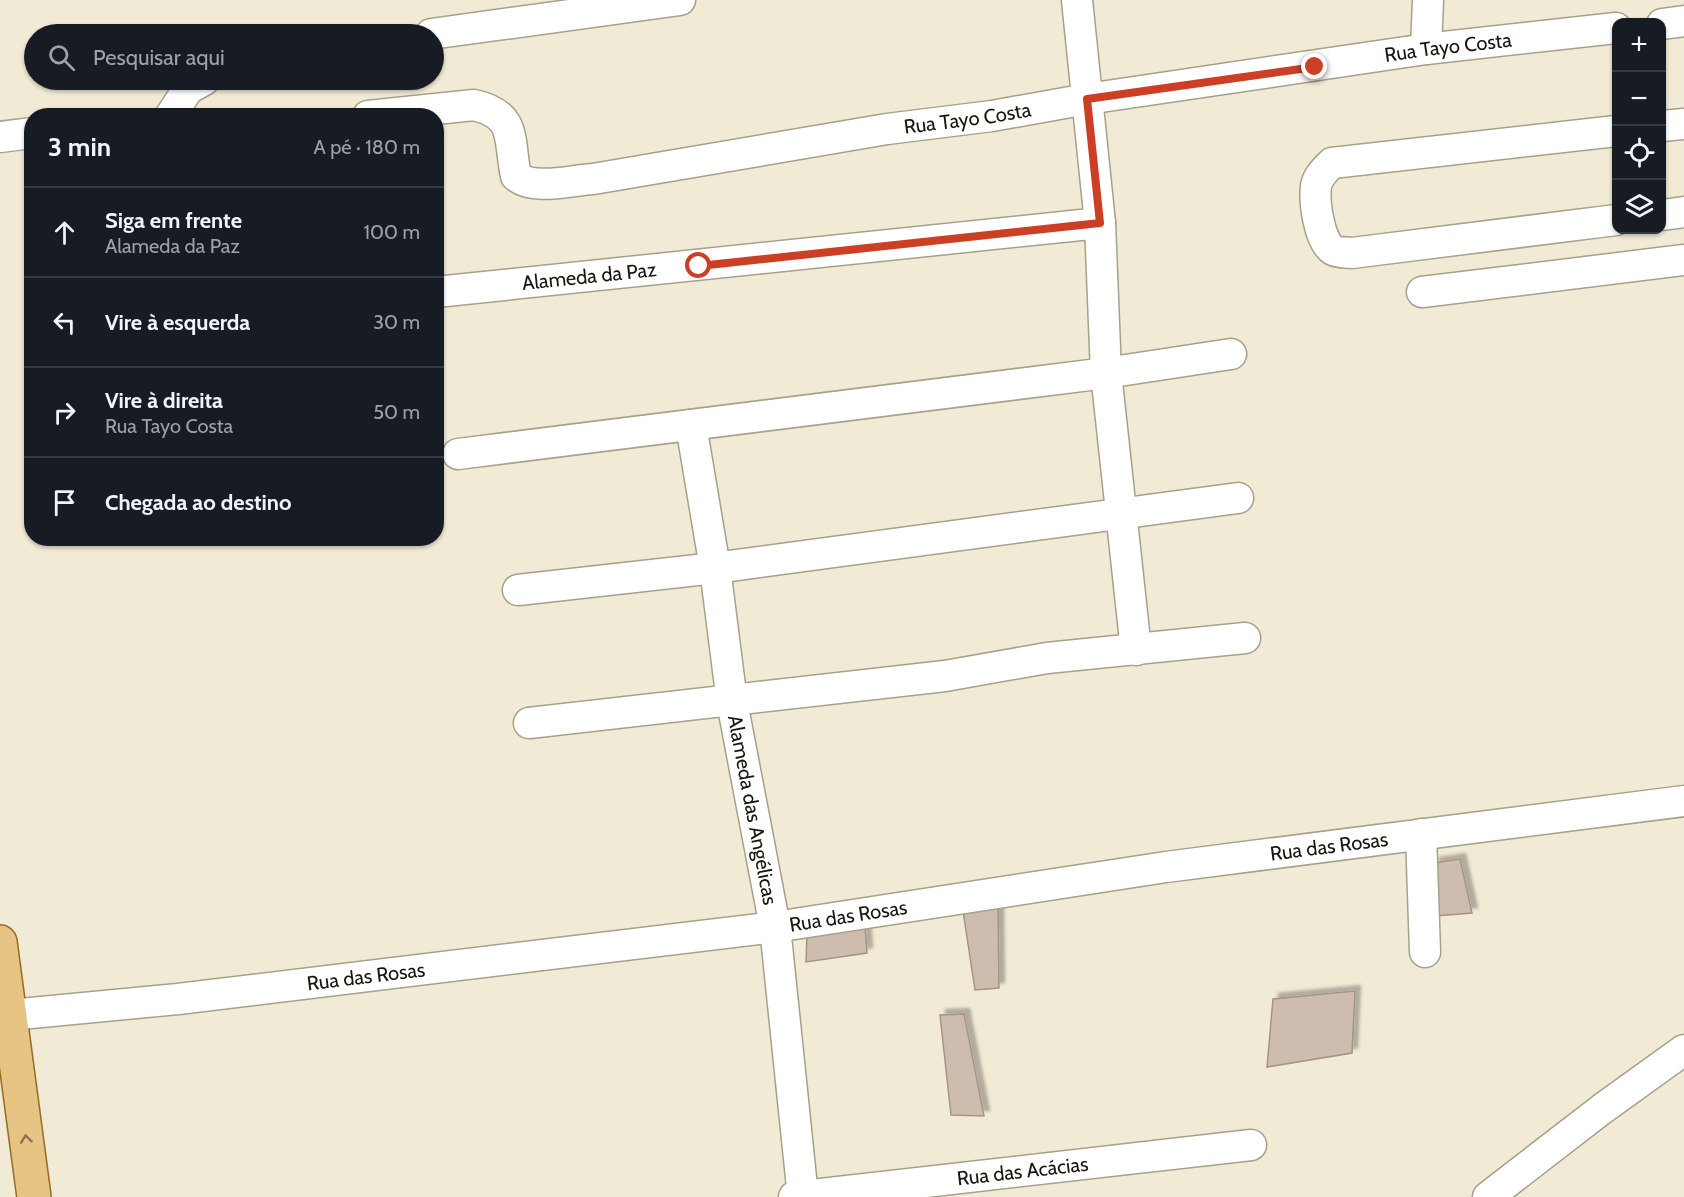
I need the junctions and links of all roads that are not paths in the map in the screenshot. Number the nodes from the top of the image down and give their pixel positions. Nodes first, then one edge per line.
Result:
1 (680, 0) edge
2 (1077, 0) edge
3 (1428, 0) edge
4 (1684, 21) edge
5 (1666, 23) edge
6 (1612, 29) edge
7 (444, 32) edge
8 (1426, 49) junction
9 (187, 90) edge
10 (1087, 99) junction
11 (176, 108) edge
12 (444, 108) edge
13 (1684, 124) edge
14 (1666, 126) edge
15 (1612, 132) edge
16 (24, 134) edge
17 (0, 137) edge
18 (1684, 212) edge
19 (1666, 214) edge
20 (1612, 221) edge
21 (1100, 223) junction
22 (1684, 260) edge
23 (444, 291) edge
24 (1422, 292) dead end
25 (1231, 354) dead end
26 (1106, 373) junction
27 (691, 425) junction
28 (459, 454) dead end
29 (1238, 498) dead end
30 (1123, 511) junction
31 (715, 568) junction
32 (518, 590) dead end
33 (1245, 638) dead end
34 (1136, 650) junction
35 (732, 702) junction
36 (529, 723) dead end
37 (1684, 801) edge
38 (1421, 834) junction
39 (775, 927) junction
40 (0, 942) edge
41 (1425, 952) dead end
42 (10, 1015) junction
43 (1684, 1050) edge
44 (1251, 1145) dead end
45 (800, 1196) edge
46 (34, 1197) edge
47 (1488, 1197) edge

1 - 7 street
2 - 10 street
3 - 8 street
4 - 5 street
6 - 8 street, Rua Tayo Costa
8 - 10 street, Rua Tayo Costa
9 - 11 street
10 - 12 street, Rua Tayo Costa
10 - 21 street
13 - 14 street
15 - 20 street
16 - 17 street
18 - 19 street
21 - 23 street, Alameda da Paz
21 - 26 street
22 - 24 street
25 - 26 street
26 - 27 street
26 - 30 street
27 - 28 street
27 - 31 street, Alameda das Angélicas
29 - 30 street
30 - 31 street
30 - 34 street
31 - 32 street
31 - 35 street, Alameda das Angélicas
33 - 34 street
34 - 35 street
35 - 36 street
35 - 39 street, Alameda das Angélicas
37 - 38 street, Rua das Rosas
38 - 39 street, Rua das Rosas
38 - 41 street
39 - 42 street, Rua das Rosas
39 - 45 street, Alameda das Angélicas
40 - 42 main road
46 -> 42 main road
43 - 47 street
44 - 45 street, Rua das Acácias

